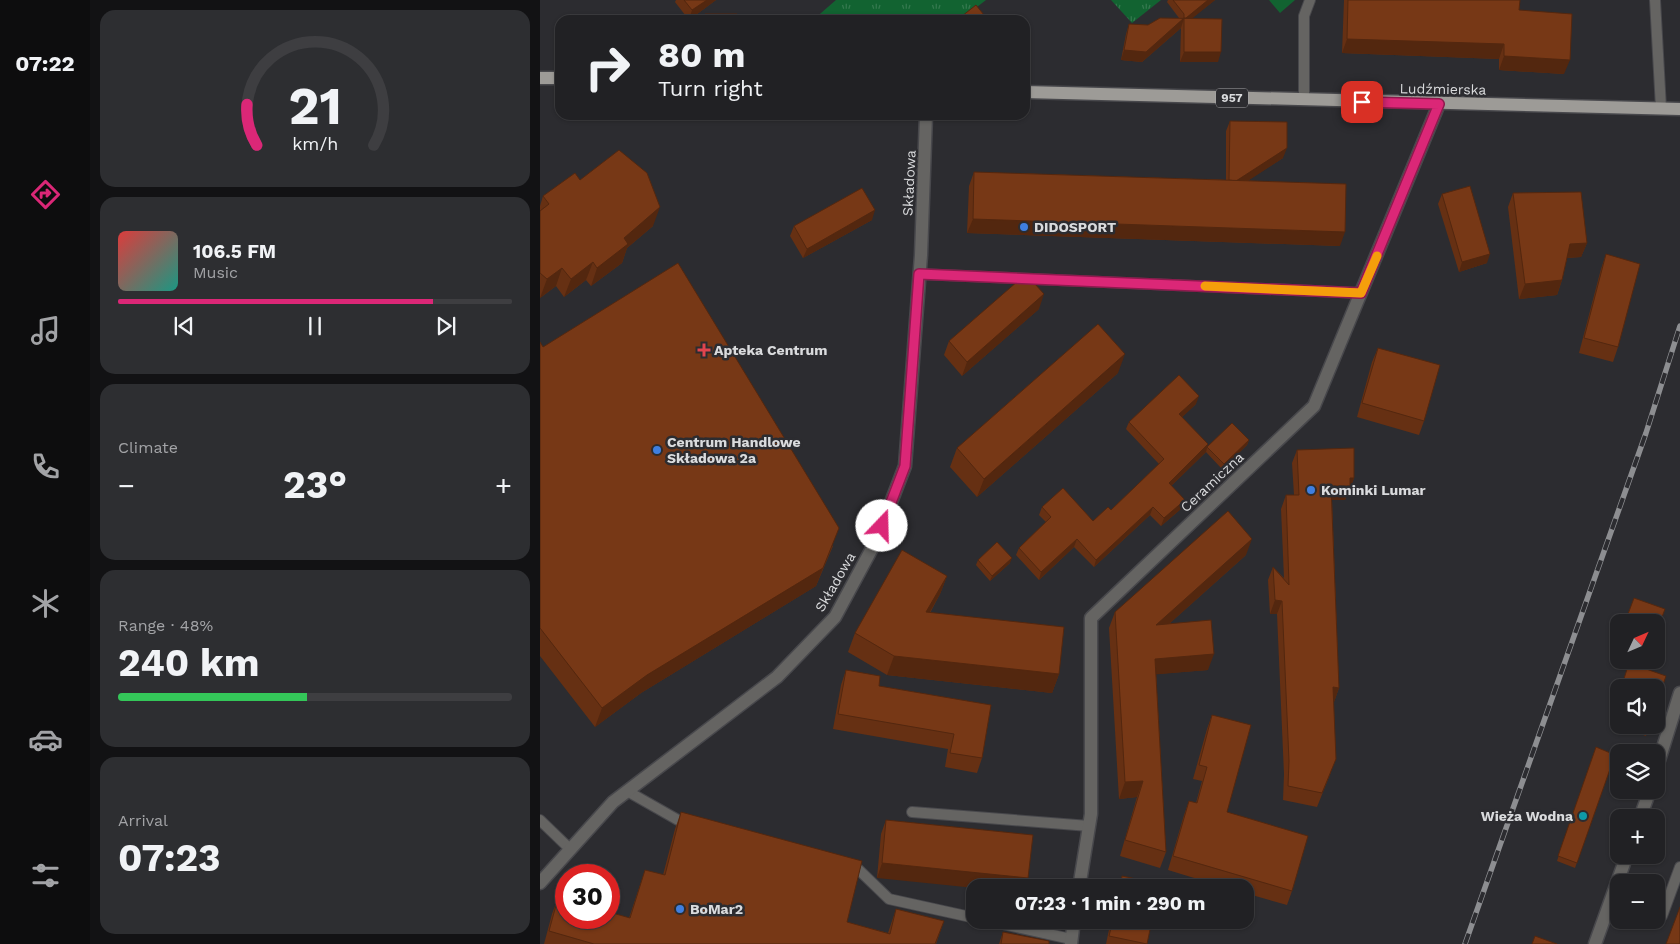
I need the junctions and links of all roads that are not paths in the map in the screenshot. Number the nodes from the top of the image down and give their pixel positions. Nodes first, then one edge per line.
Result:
1 (1310, 0) edge
2 (1656, 0) edge
3 (540, 78) edge
4 (555, 78) edge
5 (1030, 92) edge
6 (1304, 100) junction
7 (1439, 104) junction
8 (1661, 108) junction
9 (1680, 109) edge
10 (926, 120) edge
11 (919, 274) junction
12 (1361, 293) junction
13 (1680, 693) edge
14 (1664, 744) edge
15 (628, 791) junction
16 (912, 812) dead end
17 (540, 820) edge
18 (697, 825) edge
19 (1089, 826) junction
20 (570, 849) junction
21 (840, 864) edge
22 (1624, 864) edge
23 (1680, 867) edge
24 (1081, 879) edge
25 (540, 883) edge
26 (1665, 908) edge
27 (966, 916) edge
28 (1021, 929) edge
29 (1071, 941) edge
30 (1595, 944) edge

1 - 6 lane
2 - 8 lane
3 - 4 main road
5 - 6 main road, Ludźmierska / 957
6 - 7 main road, Ludźmierska / 957
7 - 8 main road, Ludźmierska / 957
7 - 12 street, Ceramiczna
8 - 9 main road, Ludźmierska / 957
10 - 11 street, Składowa
11 - 12 lane
11 - 15 street, Składowa
12 - 19 street, Ceramiczna
13 - 14 street
15 - 18 lane
15 - 20 street, Składowa
16 - 19 lane
17 - 20 lane
19 - 24 street, Ceramiczna
20 - 25 street, Składowa
21 - 27 lane
22 - 30 street
23 - 26 lane
28 - 29 lane

